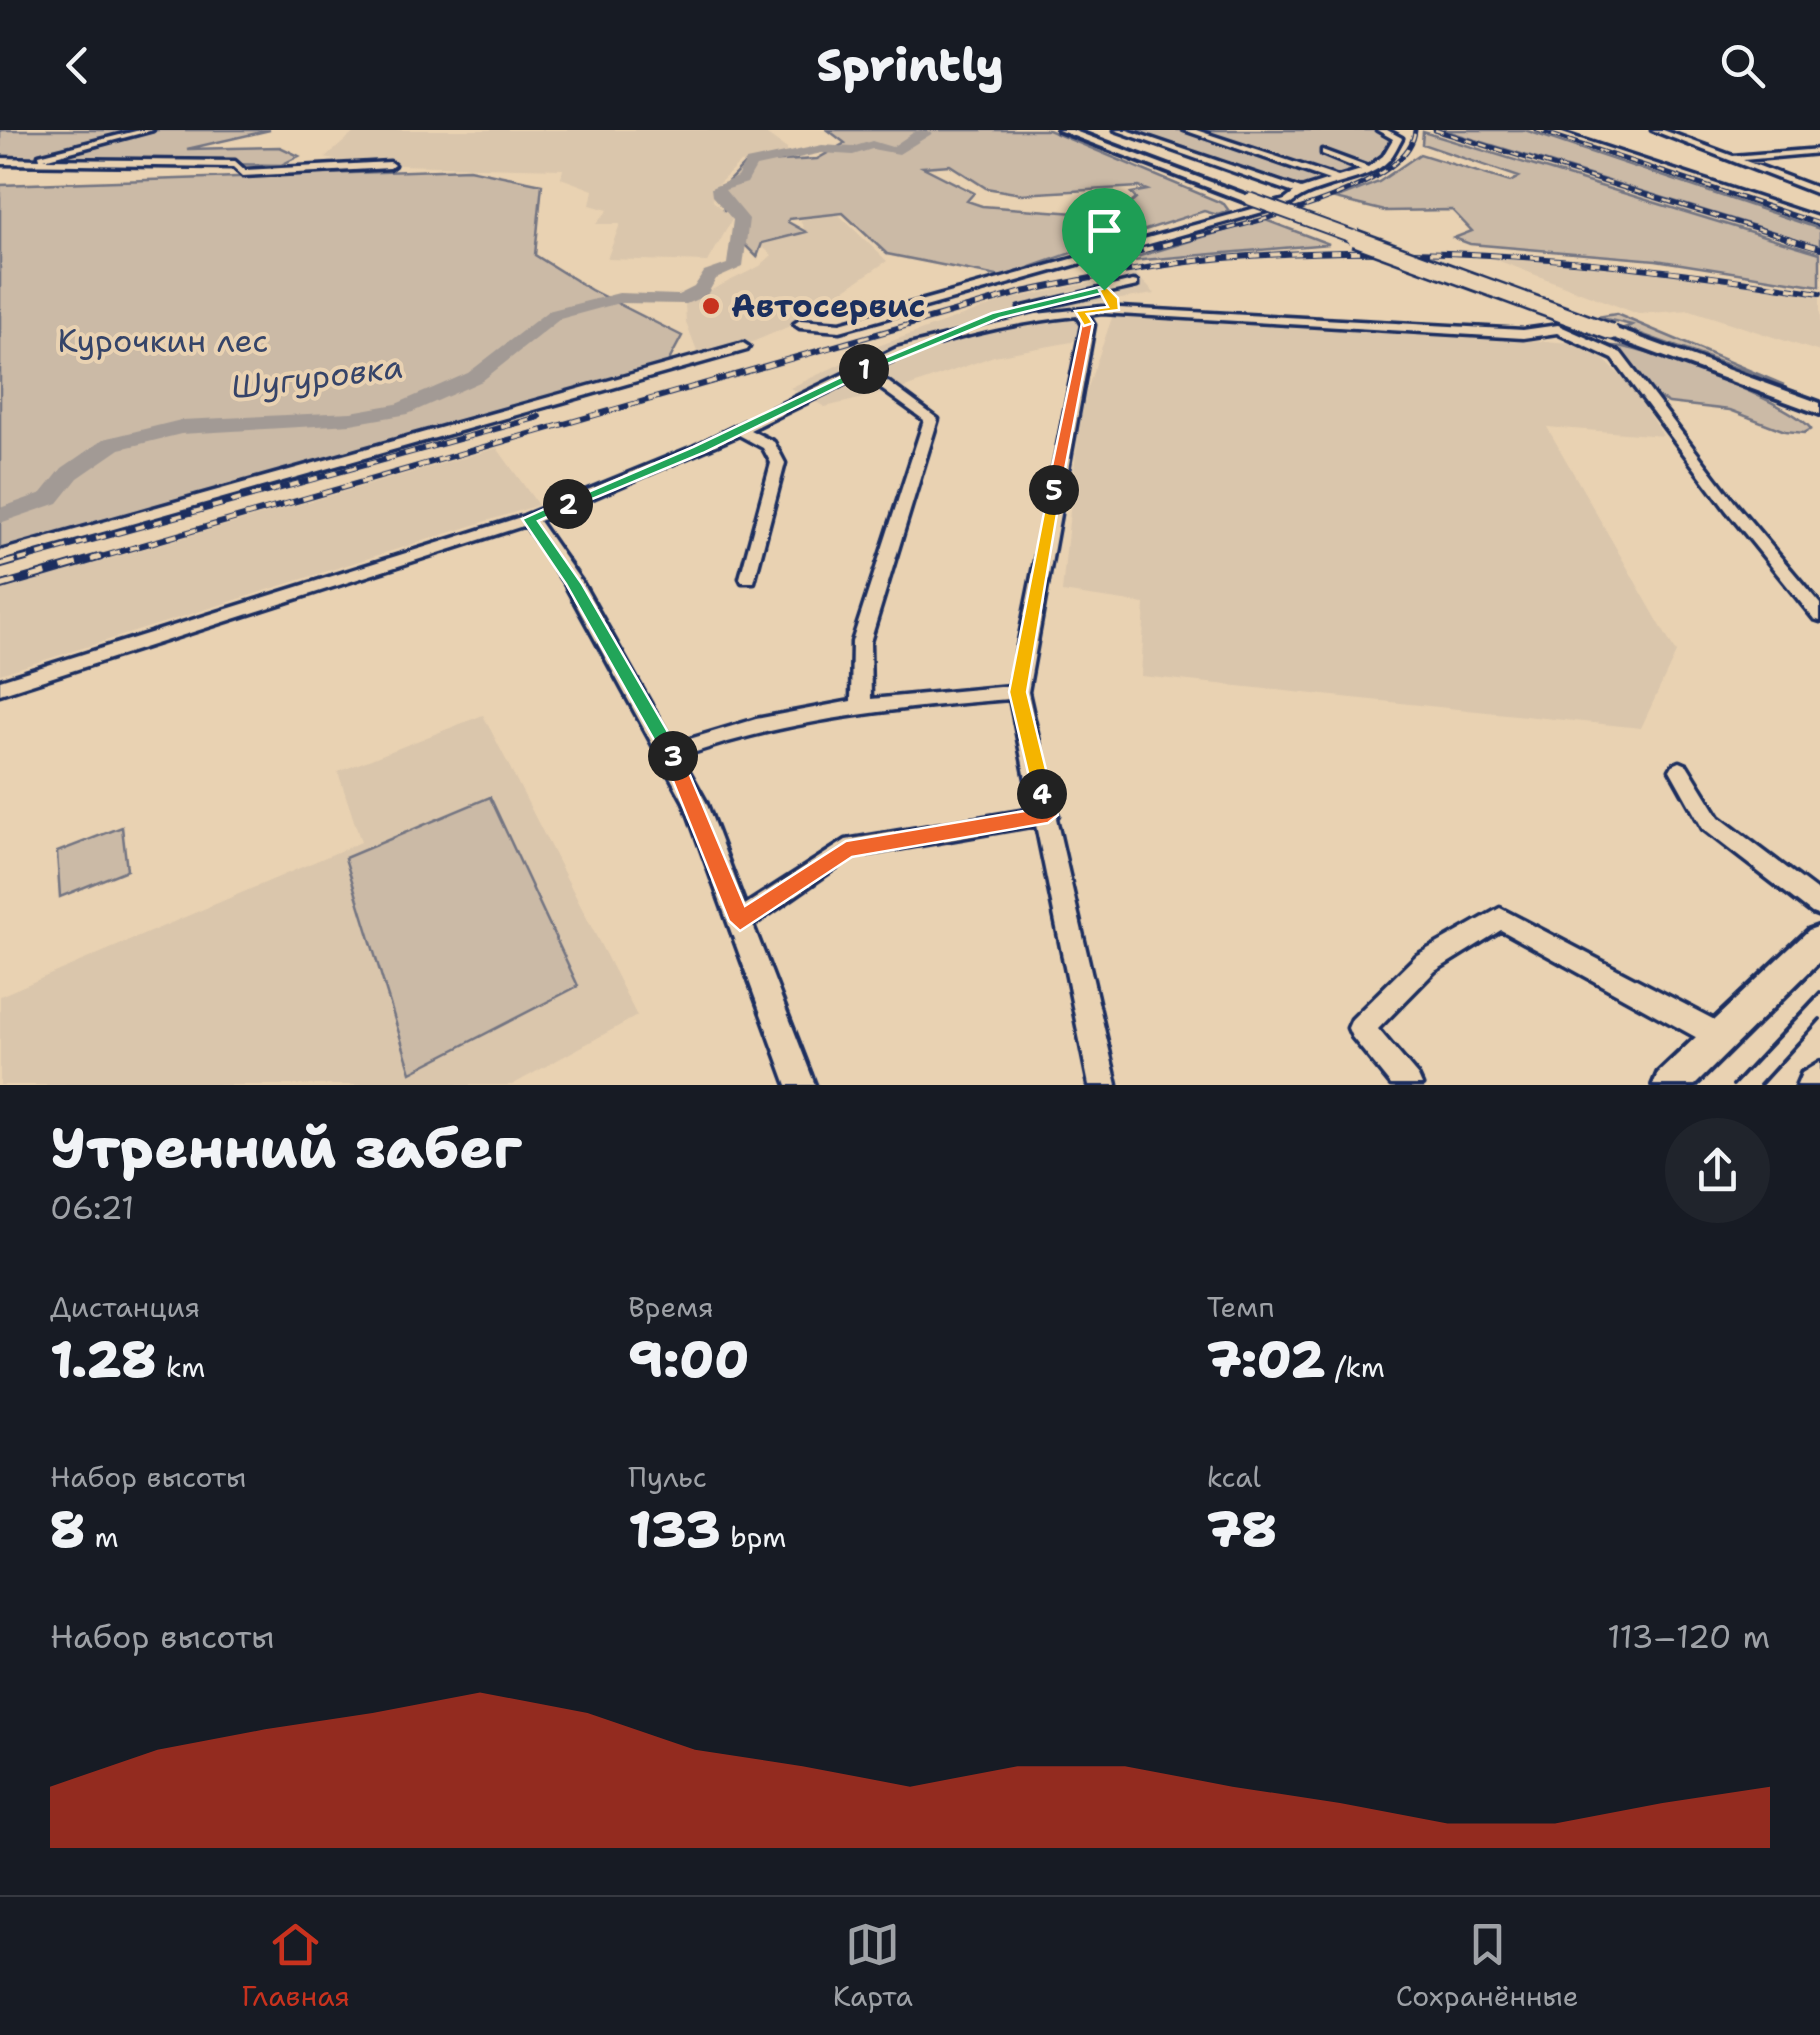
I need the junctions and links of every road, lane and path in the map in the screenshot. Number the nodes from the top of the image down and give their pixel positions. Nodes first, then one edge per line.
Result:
1 (148, 130) edge
2 (1063, 130) edge
3 (1119, 130) edge
4 (1188, 130) edge
5 (1381, 130) edge
6 (1594, 130) edge
7 (1656, 130) edge
8 (1550, 132) edge
9 (1325, 152) dead end
10 (1820, 152) edge
11 (1732, 158) junction
12 (0, 161) edge
13 (31, 162) junction
14 (390, 165) dead end
15 (1368, 170) junction
16 (1338, 180) junction
17 (1300, 192) junction
18 (1820, 192) edge
19 (1820, 221) edge
20 (1133, 284) dead end
21 (1104, 290) junction
22 (1114, 310) junction
23 (1080, 311) junction
24 (800, 324) dead end
25 (744, 347) dead end
26 (902, 351) junction
27 (863, 370) junction
28 (1820, 407) edge
29 (740, 430) junction
30 (530, 519) junction
31 (0, 556) edge
32 (748, 578) dead end
33 (1820, 615) edge
34 (0, 688) edge
35 (1018, 692) junction
36 (861, 704) junction
37 (671, 753) junction
38 (1680, 770) dead end
39 (1048, 815) junction
40 (1820, 906) edge
41 (740, 921) junction
42 (1820, 940) edge
43 (1721, 1037) junction
44 (1820, 1079) edge
45 (801, 1085) edge
46 (1103, 1085) edge
47 (1408, 1085) edge
48 (1670, 1085) edge
49 (1814, 1085) edge

1 - 13 street
2 - 28 main road, bridge
3 - 17 street
4 - 16 street
5 - 15 street
6 - 8 street
7 - 11 street
8 - 19 street
9 - 15 street
10 - 11 street
11 - 18 street
12 - 13 street
13 - 14 street
15 - 16 street
16 - 17 street
17 - 24 street
20 - 21 street
21 - 22 street
21 - 26 street
22 - 23 street
22 - 33 street
23 - 26 street
23 - 35 street
25 - 31 street
26 - 27 street
27 - 29 street
27 - 36 street
29 - 30 street
29 - 32 street
30 - 34 street
30 - 37 street
35 - 36 street
35 - 39 street
36 - 37 street
37 - 41 street
38 - 40 street
39 - 41 street
39 - 46 street
41 - 45 street
42 - 43 main road
43 - 47 street
43 - 48 main road
44 - 49 main road

